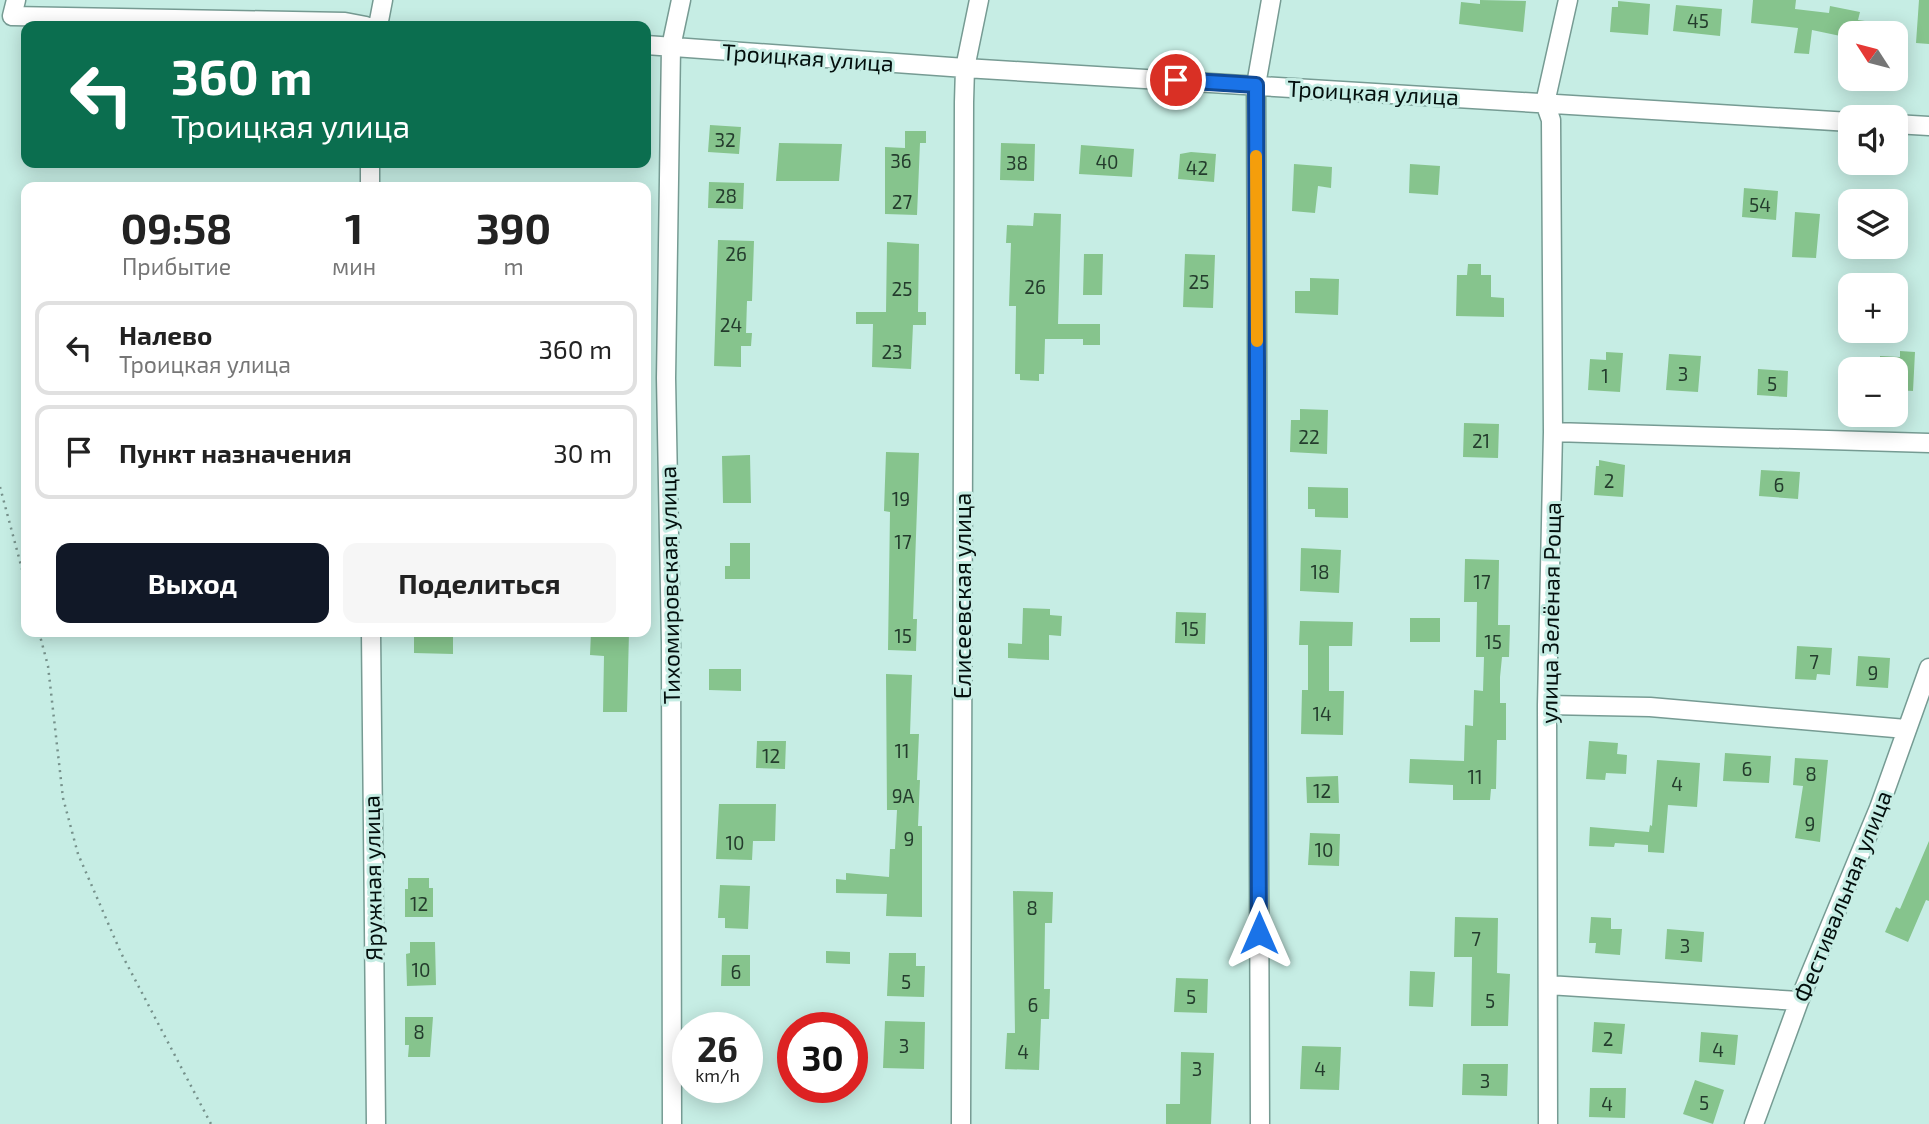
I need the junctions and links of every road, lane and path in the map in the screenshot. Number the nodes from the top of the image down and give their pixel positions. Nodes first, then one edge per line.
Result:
1 (383, 0) edge
2 (681, 0) edge
3 (979, 0) edge
4 (1271, 0) edge
5 (1568, 0) edge
6 (14, 8) edge
7 (321, 21) edge
8 (379, 21) edge
9 (651, 45) edge
10 (671, 47) junction
11 (965, 68) junction
12 (1256, 85) junction
13 (1545, 103) junction
14 (1838, 121) edge
15 (1908, 125) edge
16 (1929, 126) edge
17 (1553, 432) junction
18 (1929, 443) edge
19 (0, 487) edge
20 (21, 565) edge
21 (40, 637) edge
22 (371, 637) edge
23 (1929, 668) edge
24 (1548, 705) junction
25 (1906, 729) junction
26 (1548, 985) junction
27 (1799, 1001) junction
28 (211, 1124) edge
29 (376, 1124) edge
30 (672, 1124) edge
31 (961, 1124) edge
32 (1260, 1124) edge
33 (1548, 1124) edge
34 (1754, 1124) edge

1 - 8 street
2 - 10 street, Тихомировская улица
3 - 11 street, Елисеевская улица
4 - 12 street
5 - 13 street
6 - 7 street
9 - 10 street, Троицкая улица
10 - 11 street, Троицкая улица
10 - 30 street, Тихомировская улица
11 - 12 street, Троицкая улица
11 - 31 street, Елисеевская улица
12 - 13 street, Троицкая улица
12 - 32 street
13 - 14 street, Троицкая улица
13 - 17 street, улица Зелёная Роща
15 - 16 street
17 - 18 street
17 - 24 street, улица Зелёная Роща
19 - 20 path
21 - 28 path
22 - 29 street, Яружная улица
23 - 25 street, Фестивальная улица
24 - 25 street
24 - 26 street, улица Зелёная Роща
25 - 27 street, Фестивальная улица
26 - 27 street
26 - 33 street, улица Зелёная Роща
27 - 34 street, Фестивальная улица

